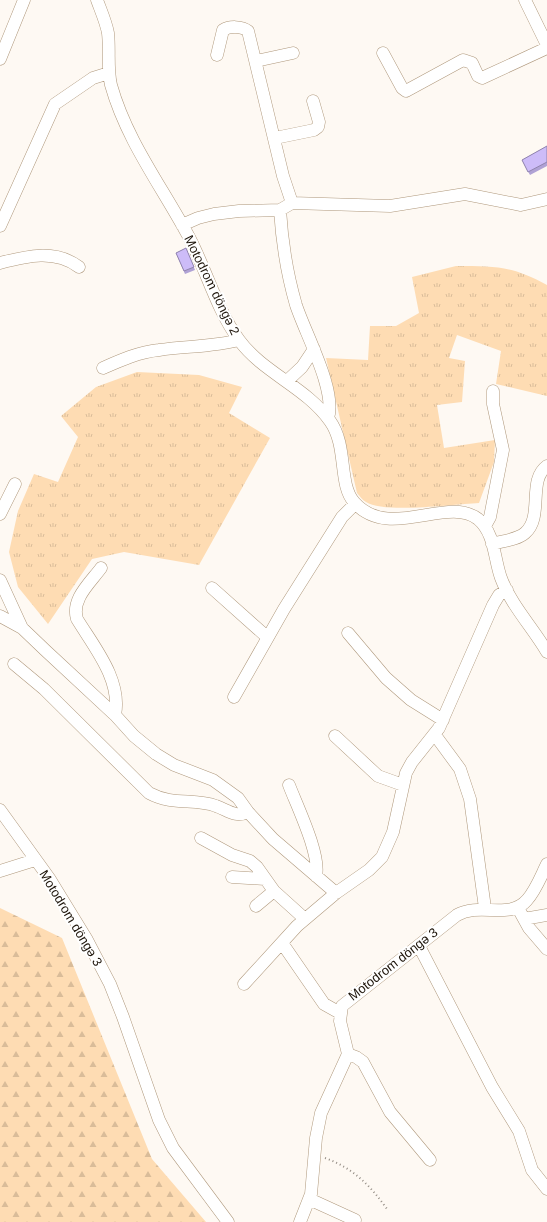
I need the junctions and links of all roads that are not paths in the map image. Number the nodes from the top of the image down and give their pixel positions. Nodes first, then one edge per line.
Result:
1 (24, 0) edge
2 (97, 0) edge
3 (525, 0) edge
4 (546, 42) edge
5 (293, 53) dead end
6 (383, 53) dead end
7 (217, 55) dead end
8 (0, 59) edge
9 (256, 61) junction
10 (109, 73) junction
11 (313, 101) dead end
12 (275, 138) junction
13 (547, 199) edge
14 (292, 203) junction
15 (280, 210) junction
16 (182, 225) junction
17 (0, 226) edge
18 (0, 263) edge
19 (79, 267) dead end
20 (239, 340) junction
21 (314, 349) junction
22 (103, 368) dead end
23 (287, 381) junction
24 (493, 390) dead end
25 (328, 418) junction
26 (547, 466) edge
27 (15, 484) dead end
28 (355, 504) junction
29 (0, 514) edge
30 (484, 526) junction
31 (492, 544) junction
32 (101, 568) dead end
33 (0, 580) edge
34 (212, 588) dead end
35 (507, 590) junction
36 (0, 616) edge
37 (22, 628) junction
38 (348, 633) dead end
39 (268, 637) junction
40 (547, 652) edge
41 (14, 664) dead end
42 (234, 697) dead end
43 (115, 716) junction
44 (443, 720) junction
45 (435, 735) junction
46 (335, 736) dead end
47 (289, 785) dead end
48 (404, 785) junction
49 (0, 810) edge
50 (248, 812) junction
51 (201, 838) dead end
52 (35, 860) junction
53 (547, 864) edge
54 (0, 871) edge
55 (316, 876) junction
56 (232, 878) dead end
57 (264, 878) junction
58 (274, 891) junction
59 (336, 893) junction
60 (256, 906) dead end
61 (485, 908) junction
62 (518, 908) junction
63 (547, 915) edge
64 (305, 919) junction
65 (524, 919) junction
66 (282, 943) junction
67 (419, 946) junction
68 (547, 949) edge
69 (244, 984) dead end
70 (340, 1013) junction
71 (348, 1054) junction
72 (430, 1160) dead end
73 (547, 1189) edge
74 (309, 1200) junction
75 (355, 1220) dead end
76 (228, 1222) edge
77 (300, 1222) edge

1 - 8 street
2 - 10 street, Motodrom döngə 2
3 - 4 street
4 - 6 street
5 - 9 street
7 - 9 street
9 - 12 street
10 - 16 street, Motodrom döngə 2
10 - 17 street
11 - 12 street
12 - 14 street
13 - 14 street
14 - 15 street
15 - 16 street
15 - 21 street
16 - 20 street, Motodrom döngə 2
18 - 19 street
20 - 22 street
20 - 23 street, Motodrom döngə 2
21 - 23 street
21 - 25 street
23 - 25 street, Motodrom döngə 2
24 - 30 street
25 - 28 street, Motodrom döngə 2
26 - 31 street
27 - 29 street
28 - 30 street
28 - 39 street
30 - 31 street
31 - 35 street
32 - 43 street
33 - 37 street
34 - 39 street
35 - 40 street
35 - 44 street
36 - 37 street
37 - 43 street
38 - 44 street
39 - 42 street
41 - 50 street
43 - 50 street
44 - 45 street
45 - 48 street
45 - 61 street
46 - 48 street
47 - 55 street
48 - 59 street
49 - 52 street, Motodrom döngə 3
50 - 55 street
51 - 57 street
52 - 54 street
52 - 76 street, Motodrom döngə 3
53 - 62 street
55 - 59 street
56 - 57 street
57 - 58 street
58 - 60 street
58 - 64 street
59 - 64 street
61 - 62 street, Motodrom döngə 3
61 - 67 street, Motodrom döngə 3
62 - 65 street
63 - 65 street
64 - 66 street
65 - 68 street
66 - 69 street
66 - 70 street
67 - 70 street, Motodrom döngə 3
67 - 73 street
70 - 71 street, Motodrom döngə 3
71 - 72 street
71 - 74 street
74 - 75 street
74 - 77 street

